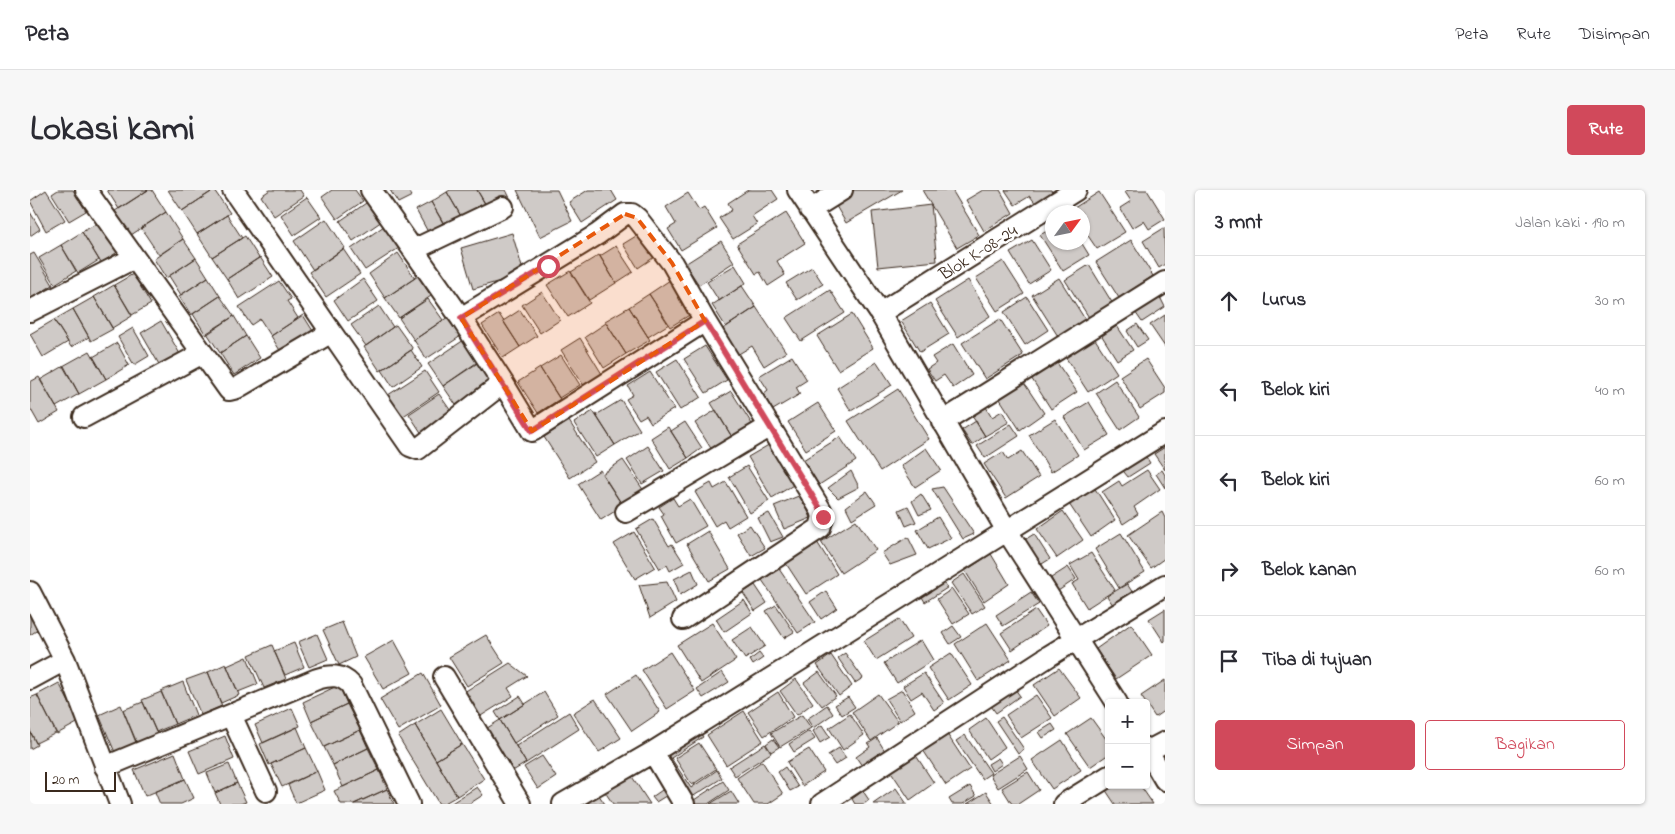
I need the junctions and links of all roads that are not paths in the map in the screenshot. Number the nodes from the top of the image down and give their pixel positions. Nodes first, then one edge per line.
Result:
1 (86, 190) edge
2 (233, 190) edge
3 (371, 190) edge
4 (798, 190) edge
5 (842, 190) edge
6 (1076, 190) edge
7 (503, 207) dead end
8 (810, 210) junction
9 (413, 250) junction
10 (134, 258) junction
11 (1165, 282) edge
12 (30, 311) edge
13 (880, 313) junction
14 (461, 318) junction
15 (705, 321) junction
16 (330, 333) junction
17 (201, 354) junction
18 (503, 383) junction
19 (84, 416) dead end
20 (942, 422) junction
21 (770, 426) junction
22 (1165, 432) edge
23 (626, 512) dead end
24 (1007, 531) junction
25 (1165, 585) edge
26 (30, 592) edge
27 (683, 619) dead end
28 (1077, 639) junction
29 (61, 652) junction
30 (444, 677) dead end
31 (30, 679) edge
32 (1114, 699) edge
33 (231, 715) junction
34 (1151, 748) edge
35 (653, 752) junction
36 (105, 767) junction
37 (1105, 778) edge
38 (1165, 780) edge
39 (266, 791) dead end
40 (120, 804) edge
41 (409, 804) edge
42 (520, 804) edge
43 (564, 804) edge
44 (684, 804) edge
45 (822, 804) edge
46 (1064, 804) edge

1 - 10 street
2 - 16 street
3 - 9 street
4 - 8 street
5 - 8 street
6 - 13 street, Blok K-08-24
7 - 9 street
8 - 13 street
9 - 14 street
10 - 12 street
10 - 17 street
11 - 20 street
13 - 20 street
14 - 15 street
14 - 18 street
15 - 18 street
15 - 21 street
16 - 17 street
16 - 18 street
17 - 19 street
20 - 24 street
21 - 23 street
21 - 27 street
22 - 24 street
24 - 28 street
24 - 35 street
25 - 28 street
26 - 29 street
28 - 32 street
28 - 45 street
29 - 31 street
29 - 36 street
30 - 42 street
33 - 36 street
33 - 39 street
33 - 41 street
34 - 38 street
35 - 43 street
35 - 44 street
36 - 40 street
37 - 46 street

